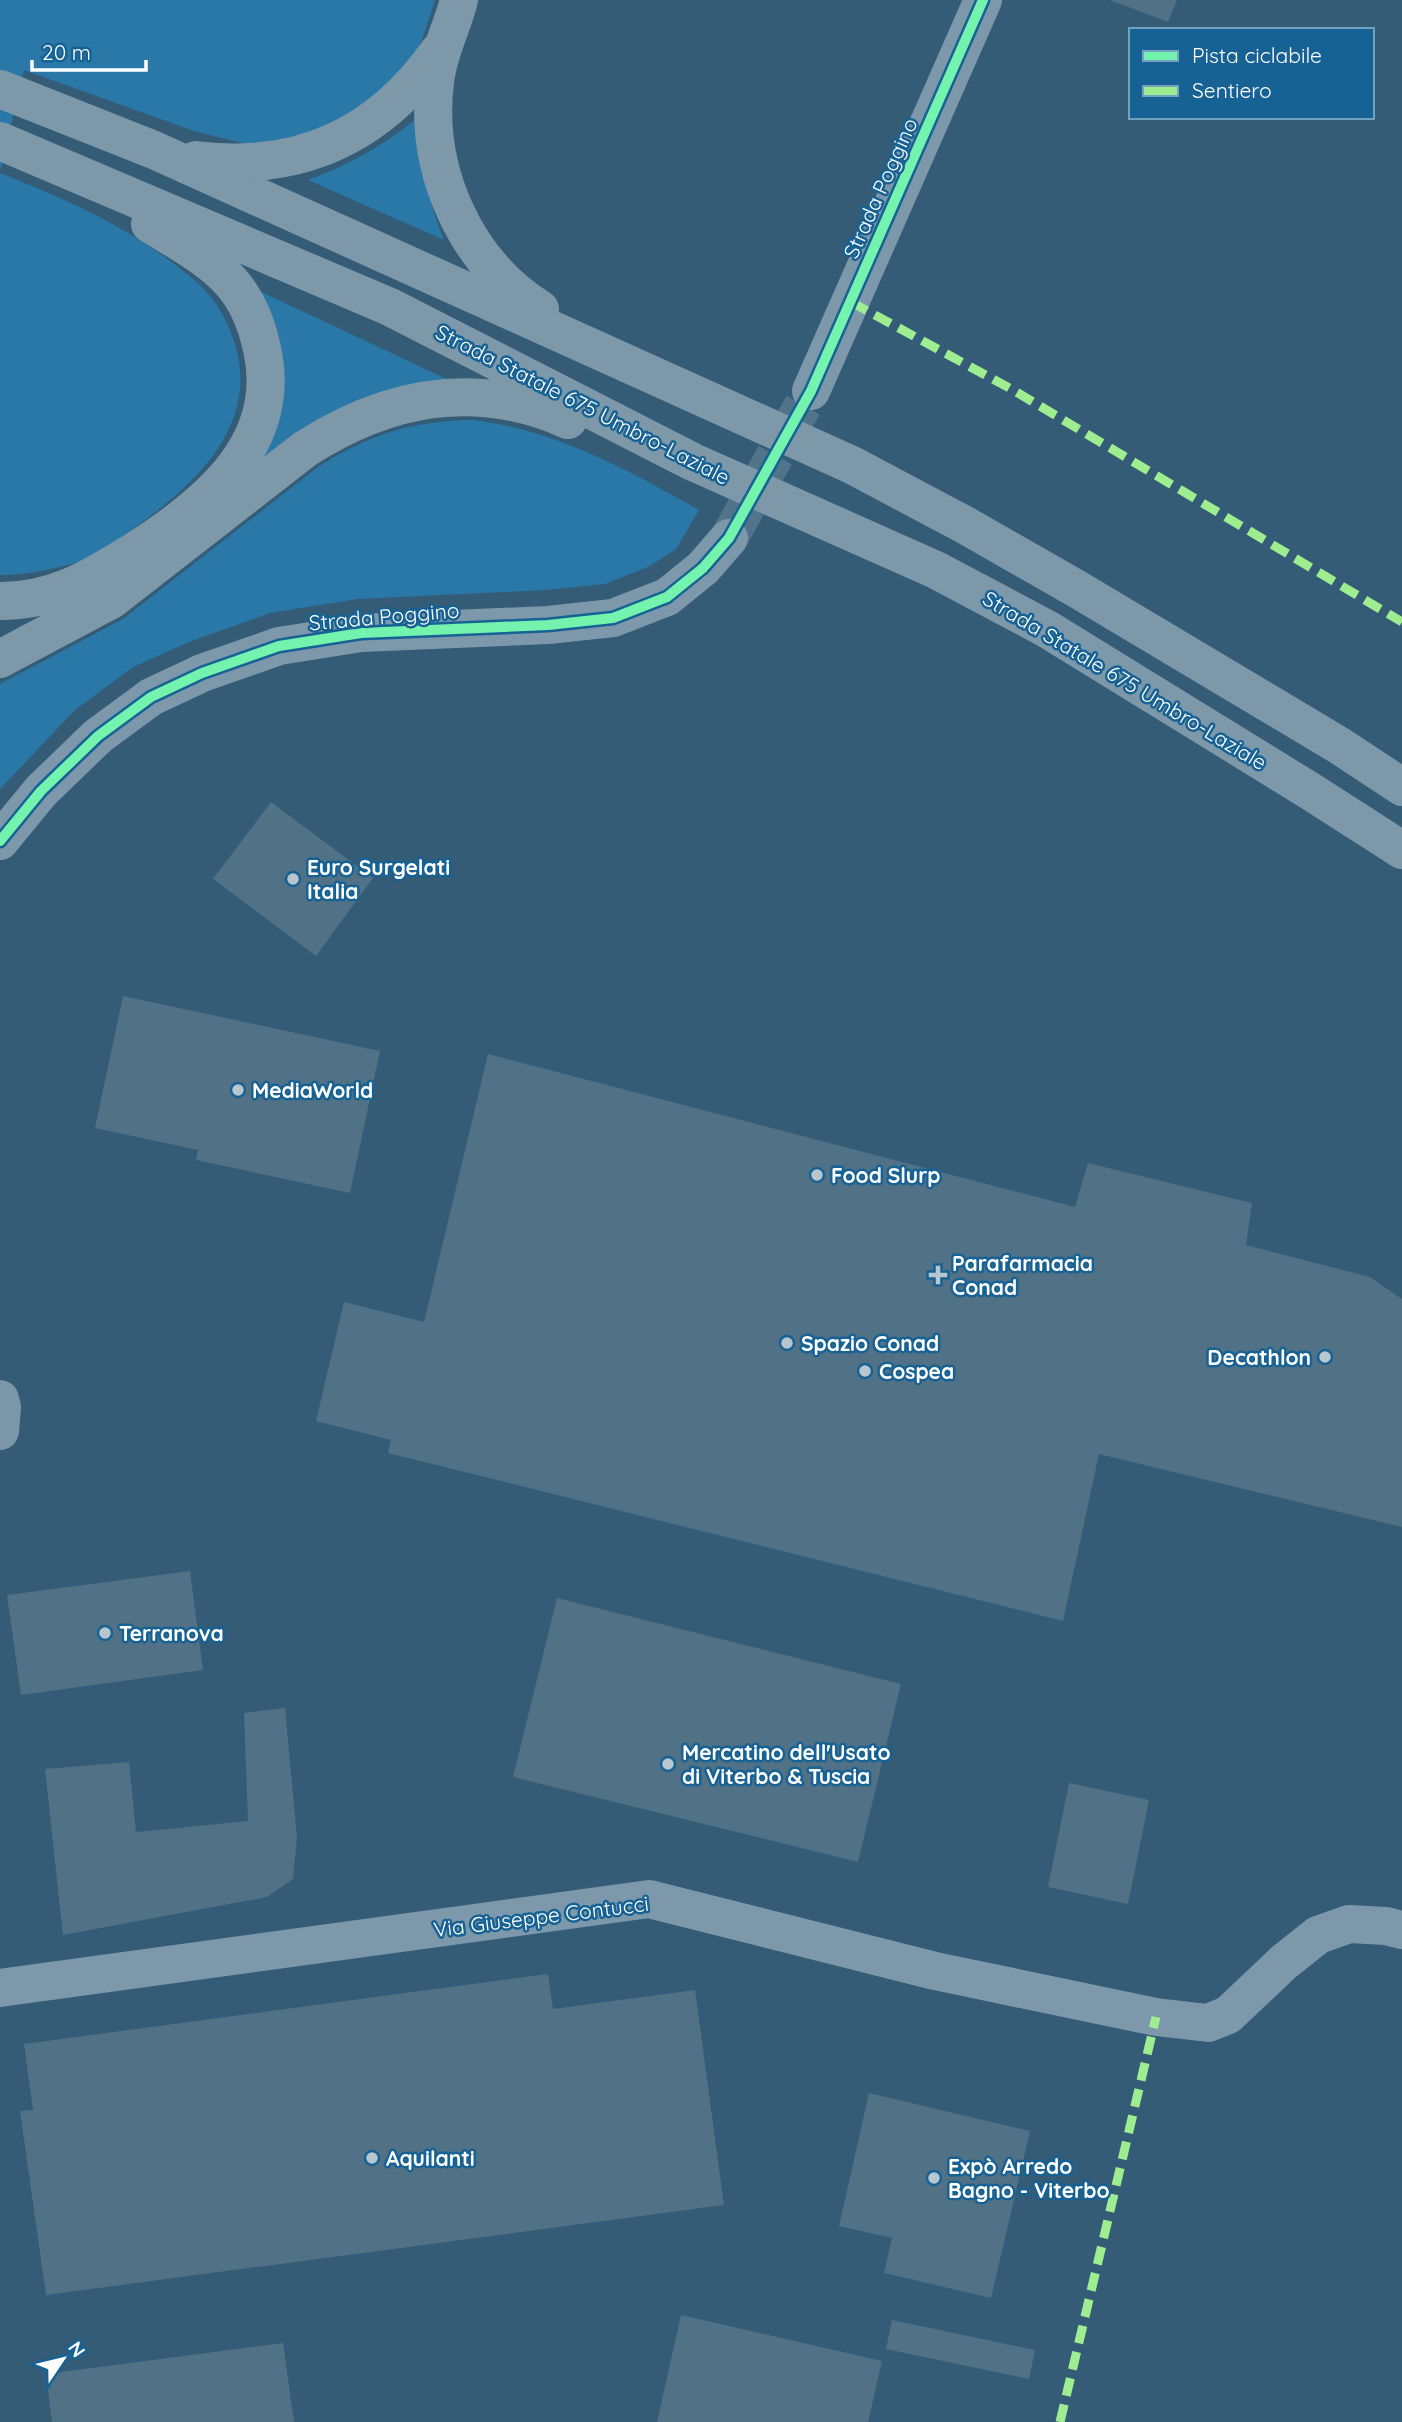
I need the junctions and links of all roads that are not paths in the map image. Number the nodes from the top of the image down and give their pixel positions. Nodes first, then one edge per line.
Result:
1 (459, 0) edge
2 (983, 0) edge
3 (442, 46) junction
4 (10, 93) edge
5 (4, 142) edge
6 (154, 150) junction
7 (57, 164) junction
8 (811, 391) tunnel mouth
9 (693, 462) junction
10 (852, 465) junction
11 (729, 538) tunnel mouth
12 (0, 601) edge
13 (0, 659) edge
14 (1402, 788) edge
15 (0, 841) edge
16 (1402, 850) edge
17 (0, 1399) edge
18 (0, 1431) edge
19 (1402, 1930) edge
20 (0, 1988) edge

1 - 3 highway
2 - 8 street, Strada Poggino
3 - 6 highway
3 - 10 highway
4 - 6 highway
5 - 7 highway, Strada Statale 675 Umbro-Laziale
6 - 10 highway
7 - 9 highway, Strada Statale 675 Umbro-Laziale
7 - 12 highway
9 - 13 highway
9 - 16 highway, Strada Statale 675 Umbro-Laziale
10 - 14 highway
11 - 15 street, Strada Poggino
17 - 18 main road
19 - 20 street, Via Giuseppe Contucci

